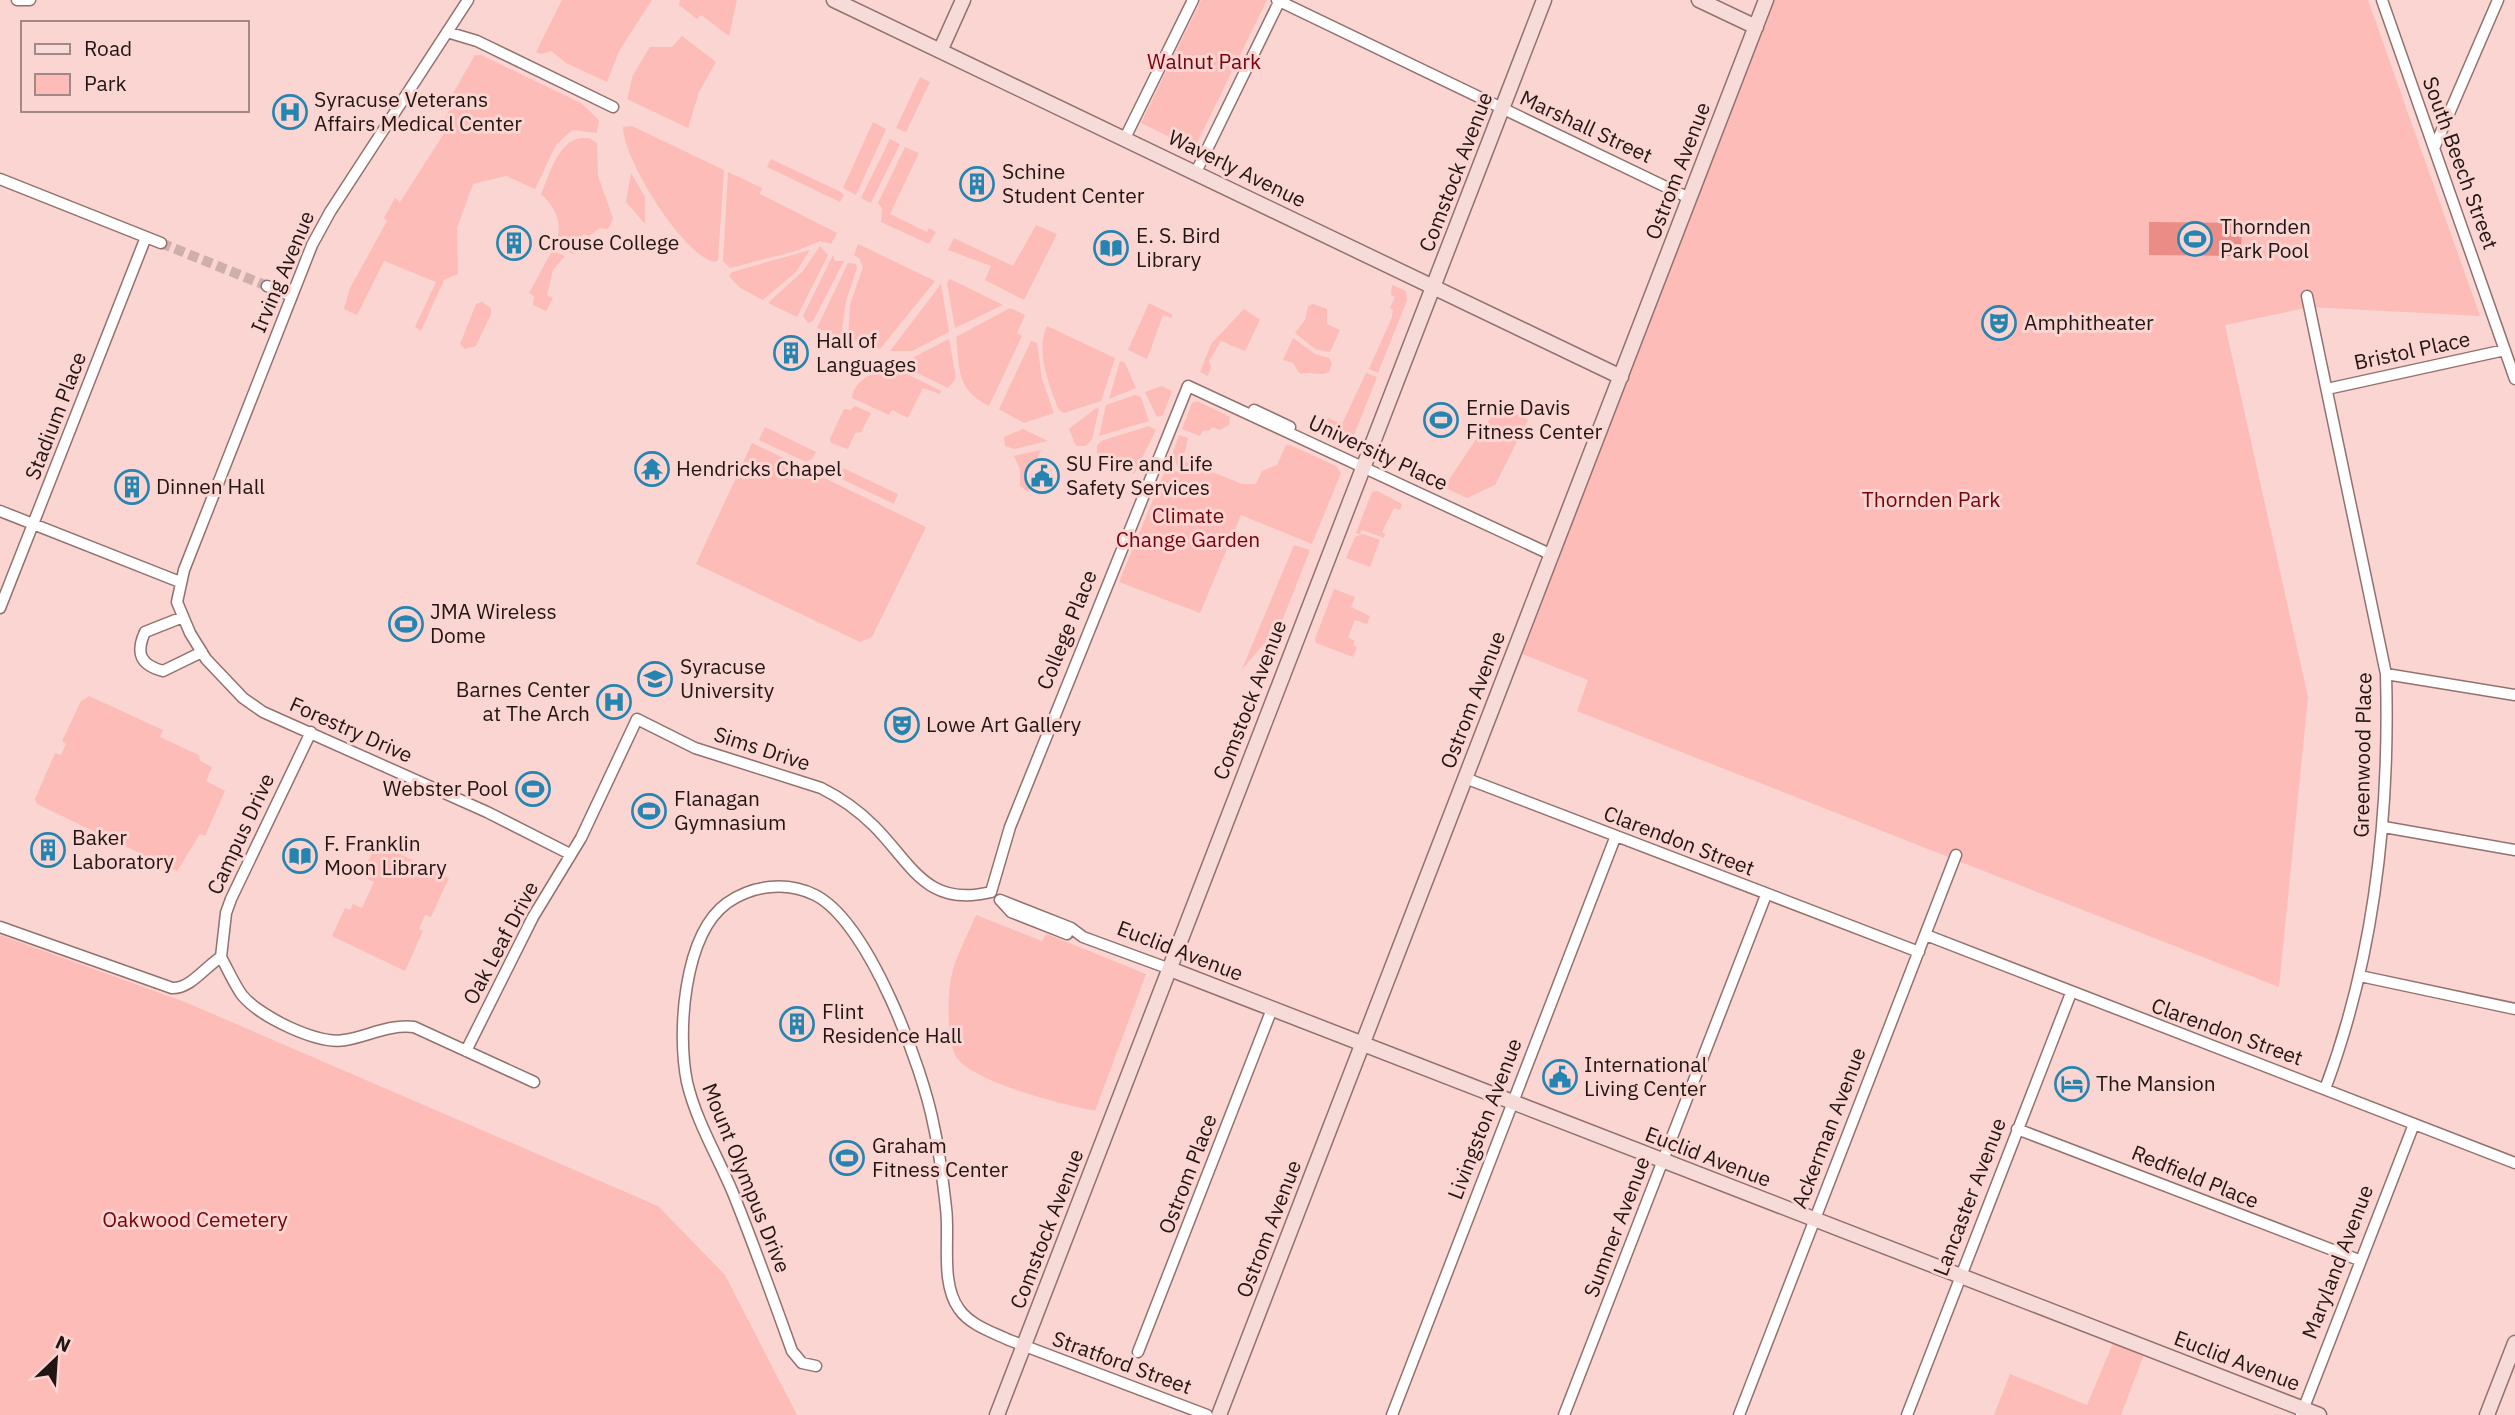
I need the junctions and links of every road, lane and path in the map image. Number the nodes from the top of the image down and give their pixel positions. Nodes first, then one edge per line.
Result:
1 (17, 0) edge
2 (30, 0) edge
3 (468, 0) edge
4 (834, 0) edge
5 (963, 0) edge
6 (1193, 0) edge
7 (1279, 0) edge
8 (1544, 0) edge
9 (1699, 0) edge
10 (1766, 0) edge
11 (2382, 0) edge
12 (2498, 0) edge
13 (1756, 27) junction
14 (447, 32) junction
15 (941, 49) junction
16 (613, 107) dead end
17 (1503, 108) junction
18 (1125, 138) junction
19 (2435, 146) junction
20 (1196, 172) junction
21 (0, 179) edge
22 (1689, 198) junction
23 (146, 237) junction
24 (161, 243) tunnel mouth
25 (267, 286) tunnel mouth
26 (1435, 288) junction
27 (292, 296) junction
28 (2307, 296) dead end
29 (2505, 350) junction
30 (1621, 377) junction
31 (2515, 379) edge
32 (1188, 386) joint
33 (2327, 389) junction
34 (1364, 468) junction
35 (0, 511) edge
36 (34, 524) junction
37 (1552, 555) junction
38 (180, 582) junction
39 (0, 608) edge
40 (183, 617) junction
41 (202, 652) junction
42 (2386, 674) junction
43 (2515, 695) edge
44 (311, 732) junction
45 (1465, 778) junction
46 (2384, 827) junction
47 (1615, 838) junction
48 (2515, 850) edge
49 (570, 854) junction
50 (1956, 855) dead end
51 (1766, 895) junction
52 (995, 896) junction
53 (0, 927) edge
54 (1926, 935) junction
55 (1919, 952) junction
56 (221, 957) junction
57 (1170, 969) junction
58 (2360, 976) junction
59 (2071, 993) junction
60 (1272, 1009) junction
61 (2515, 1009) edge
62 (1363, 1045) junction
63 (466, 1051) junction
64 (534, 1082) dead end
65 (2325, 1089) junction
66 (1513, 1102) junction
67 (2414, 1124) junction
68 (2017, 1129) junction
69 (1663, 1162) junction
70 (2515, 1163) edge
71 (1814, 1219) junction
72 (2359, 1260) junction
73 (1960, 1275) junction
74 (2515, 1343) edge
75 (1024, 1346) junction
76 (1138, 1352) dead end
77 (816, 1366) dead end
78 (2302, 1412) edge
79 (997, 1415) edge
80 (1207, 1415) edge
81 (1219, 1415) edge
82 (1392, 1415) edge
83 (1564, 1415) edge
84 (1738, 1415) edge
85 (1907, 1415) edge
86 (2319, 1415) edge
87 (2487, 1415) edge

1 - 2 street
3 - 14 street, Irving Avenue
4 - 15 street, Waverly Avenue
5 - 15 street
6 - 18 street
7 - 17 street, Marshall Street
7 - 20 street
8 - 17 street, Comstock Avenue
9 - 13 street
10 - 13 street, Ostrom Avenue
11 - 19 street, South Beech Street
12 - 19 street
13 - 22 street, Ostrom Avenue
14 - 16 street
14 - 27 street, Irving Avenue
15 - 18 street, Waverly Avenue
17 - 22 street, Marshall Street
17 - 26 street, Comstock Avenue
18 - 20 street, Waverly Avenue
19 - 29 street, South Beech Street
20 - 26 street, Waverly Avenue
21 - 23 street
22 - 30 street, Ostrom Avenue
23 - 24 street
23 - 36 street, Stadium Place
25 - 27 street
26 - 30 street, Waverly Avenue
26 - 34 street, Comstock Avenue
27 - 38 street, Irving Avenue
28 - 33 street, Greenwood Place
29 - 31 street, South Beech Street
29 - 33 street, Bristol Place
30 - 37 street, Ostrom Avenue
32 - 34 street, University Place
32 - 52 street, College Place
33 - 42 street, Greenwood Place
34 - 37 street, University Place
34 - 57 street, Comstock Avenue
35 - 36 street
36 - 38 street
36 - 39 street, Stadium Place
37 - 45 street, Ostrom Avenue
38 - 40 street, Forestry Drive
40 - 41 street, Forestry Drive
40 - 41 street
41 - 44 street, Forestry Drive
42 - 43 street
42 - 46 street, Greenwood Place
44 - 49 street, Forestry Drive
44 - 56 street, Campus Drive
45 - 47 street, Clarendon Street
45 - 62 street, Ostrom Avenue
46 - 48 street
46 - 58 street, Greenwood Place
47 - 51 street, Clarendon Street
47 - 66 street, Livingston Avenue
49 - 52 street, Sims Drive
49 - 63 street, Oak Leaf Drive
50 - 54 street, Ackerman Avenue
51 - 55 street, Clarendon Street
51 - 69 street, Sumner Avenue
52 - 57 street, Euclid Avenue
53 - 56 street
54 - 55 street, Ackerman Avenue
54 - 59 street, Clarendon Street
55 - 71 street, Ackerman Avenue
56 - 63 street
57 - 60 street, Euclid Avenue
57 - 75 street, Comstock Avenue
58 - 61 street
58 - 65 street, Greenwood Place
59 - 65 street, Clarendon Street
59 - 68 street, Lancaster Avenue
60 - 62 street, Euclid Avenue
60 - 76 street, Ostrom Place
62 - 66 street, Euclid Avenue
62 - 81 street, Ostrom Avenue
63 - 64 street
65 - 67 street, Clarendon Street
66 - 69 street, Euclid Avenue
66 - 82 street, Livingston Avenue
67 - 70 street, Clarendon Street
67 - 72 street, Maryland Avenue
68 - 72 street, Redfield Place
68 - 73 street, Lancaster Avenue
69 - 71 street, Euclid Avenue
69 - 83 street, Sumner Avenue
71 - 73 street, Euclid Avenue
71 - 84 street, Ackerman Avenue
72 - 78 street, Maryland Avenue
73 - 78 street, Euclid Avenue
73 - 85 street, Lancaster Avenue
74 - 87 street
75 - 77 street, Mount Olympus Drive
75 - 79 street, Comstock Avenue
75 - 80 street, Stratford Street
78 - 86 street, Euclid Avenue

